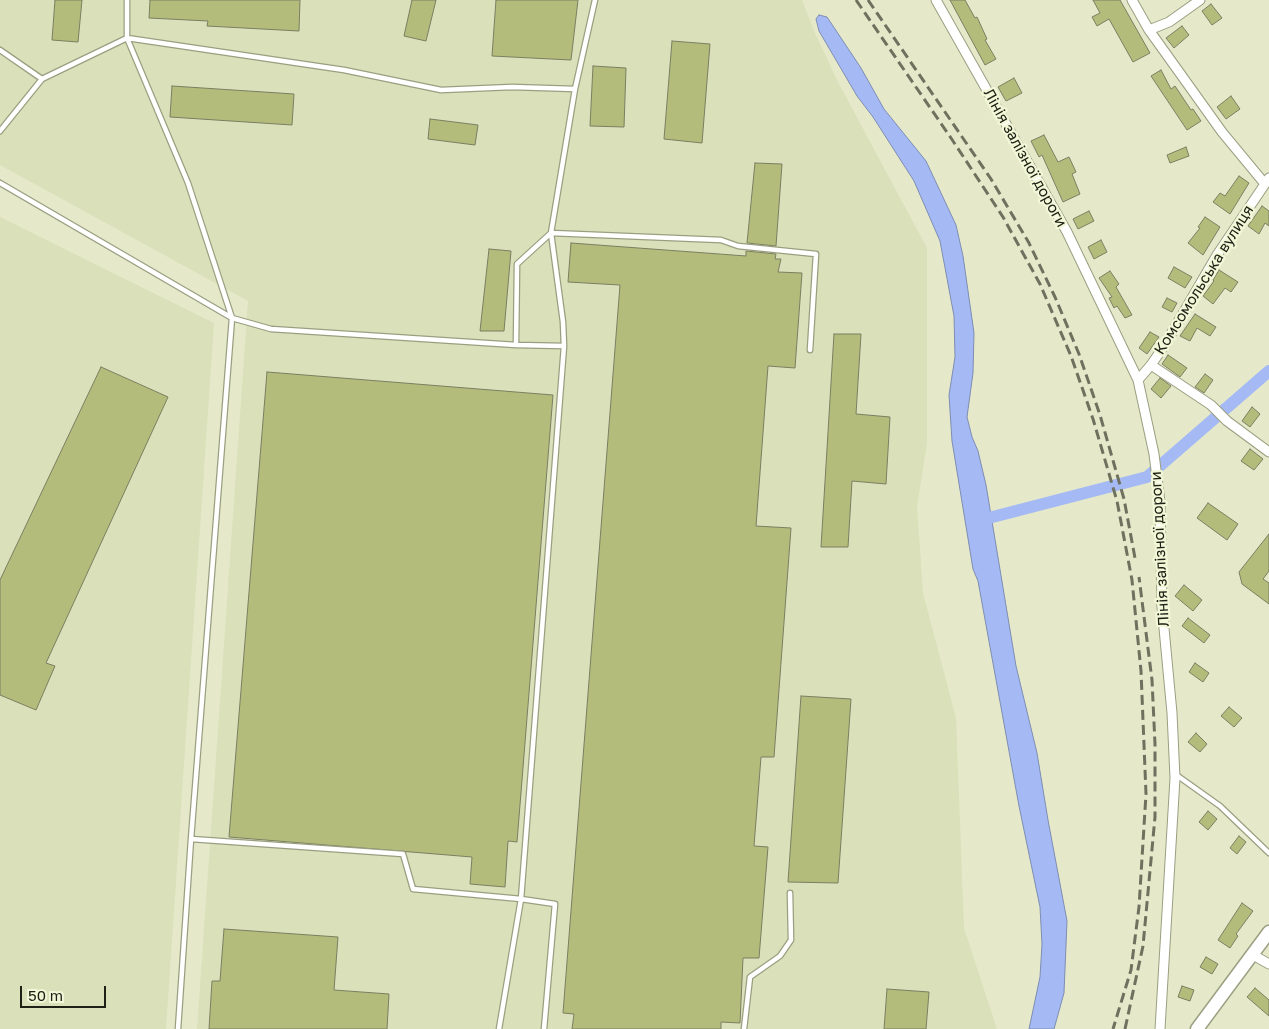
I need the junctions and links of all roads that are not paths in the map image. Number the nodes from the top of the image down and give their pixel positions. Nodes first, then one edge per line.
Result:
1 (127, 0) edge
2 (595, 0) edge
3 (936, 0) edge
4 (1132, 0) edge
5 (1200, 0) edge
6 (1149, 30) junction
7 (127, 38) junction
8 (0, 50) edge
9 (42, 79) junction
10 (575, 89) junction
11 (0, 131) edge
12 (1267, 181) edge
13 (0, 183) edge
14 (551, 233) junction
15 (232, 318) junction
16 (516, 344) junction
17 (564, 346) junction
18 (810, 350) dead end
19 (1151, 365) junction
20 (1138, 380) junction
21 (1269, 452) edge
22 (1174, 774) junction
23 (191, 839) junction
24 (1269, 853) edge
25 (790, 893) dead end
26 (521, 899) junction
27 (1269, 932) edge
28 (1254, 955) junction
29 (1269, 964) edge
30 (178, 1029) edge
31 (499, 1029) edge
32 (544, 1029) edge
33 (744, 1029) edge
34 (1160, 1029) edge
35 (1197, 1029) edge

1 - 7 lane
2 - 10 lane
3 - 20 street, Лінія залізної дороги
4 - 6 street
5 - 6 street
6 - 12 street
7 - 9 lane
7 - 10 lane
7 - 15 lane
8 - 9 lane
9 - 11 lane
10 - 14 lane
12 - 19 street, Комсомольська вулиця
13 - 15 lane
14 - 16 lane
14 - 17 lane
14 - 18 lane
15 - 16 lane
15 - 23 lane
16 - 17 lane
17 - 26 lane
19 - 20 street, Комсомольська вулиця
19 - 21 street
20 - 22 street, Лінія залізної дороги
22 - 24 lane
22 - 34 street, Лінія залізної дороги
23 - 26 lane
23 - 30 lane
25 - 33 lane
26 - 31 lane
26 - 32 lane
27 - 28 street
28 - 29 street
28 - 35 street

